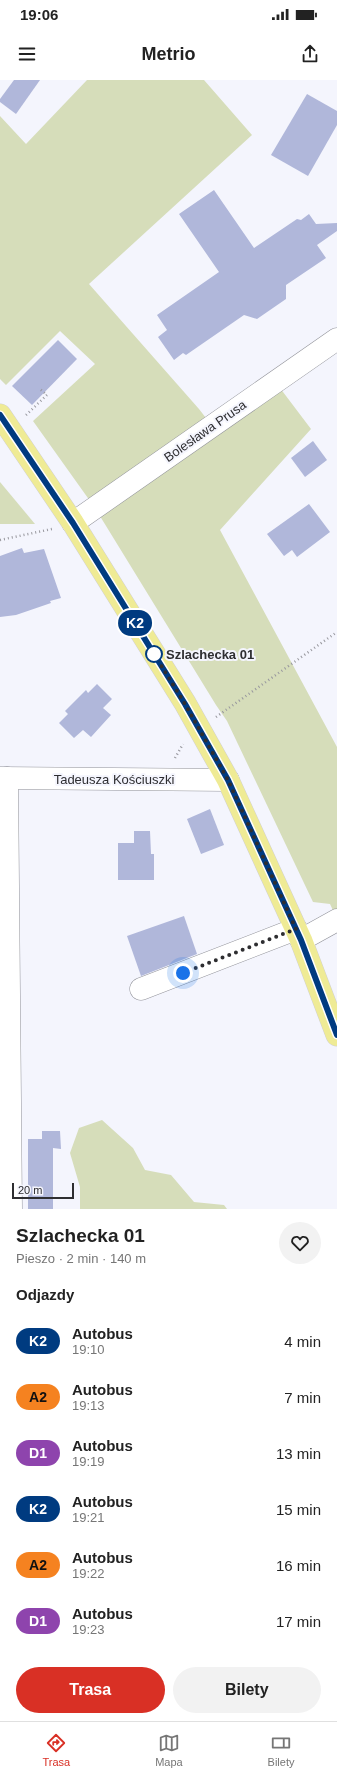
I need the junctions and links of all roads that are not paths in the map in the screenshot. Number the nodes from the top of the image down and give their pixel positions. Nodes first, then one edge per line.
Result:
1 (337, 339) edge
2 (0, 415) edge
3 (65, 525) junction
4 (4, 778) edge
5 (228, 780) junction
6 (337, 920) edge
7 (298, 935) junction
8 (141, 989) dead end
9 (337, 1035) edge
10 (5, 1074) edge
11 (11, 1209) edge

1 - 3 street, Bolesława Prusa
2 - 3 main road
3 - 5 main road
4 - 5 street, Tadeusza Kościuszki
4 - 10 street
5 - 7 main road
6 - 7 street
7 - 8 street
7 - 9 main road
10 - 11 street

